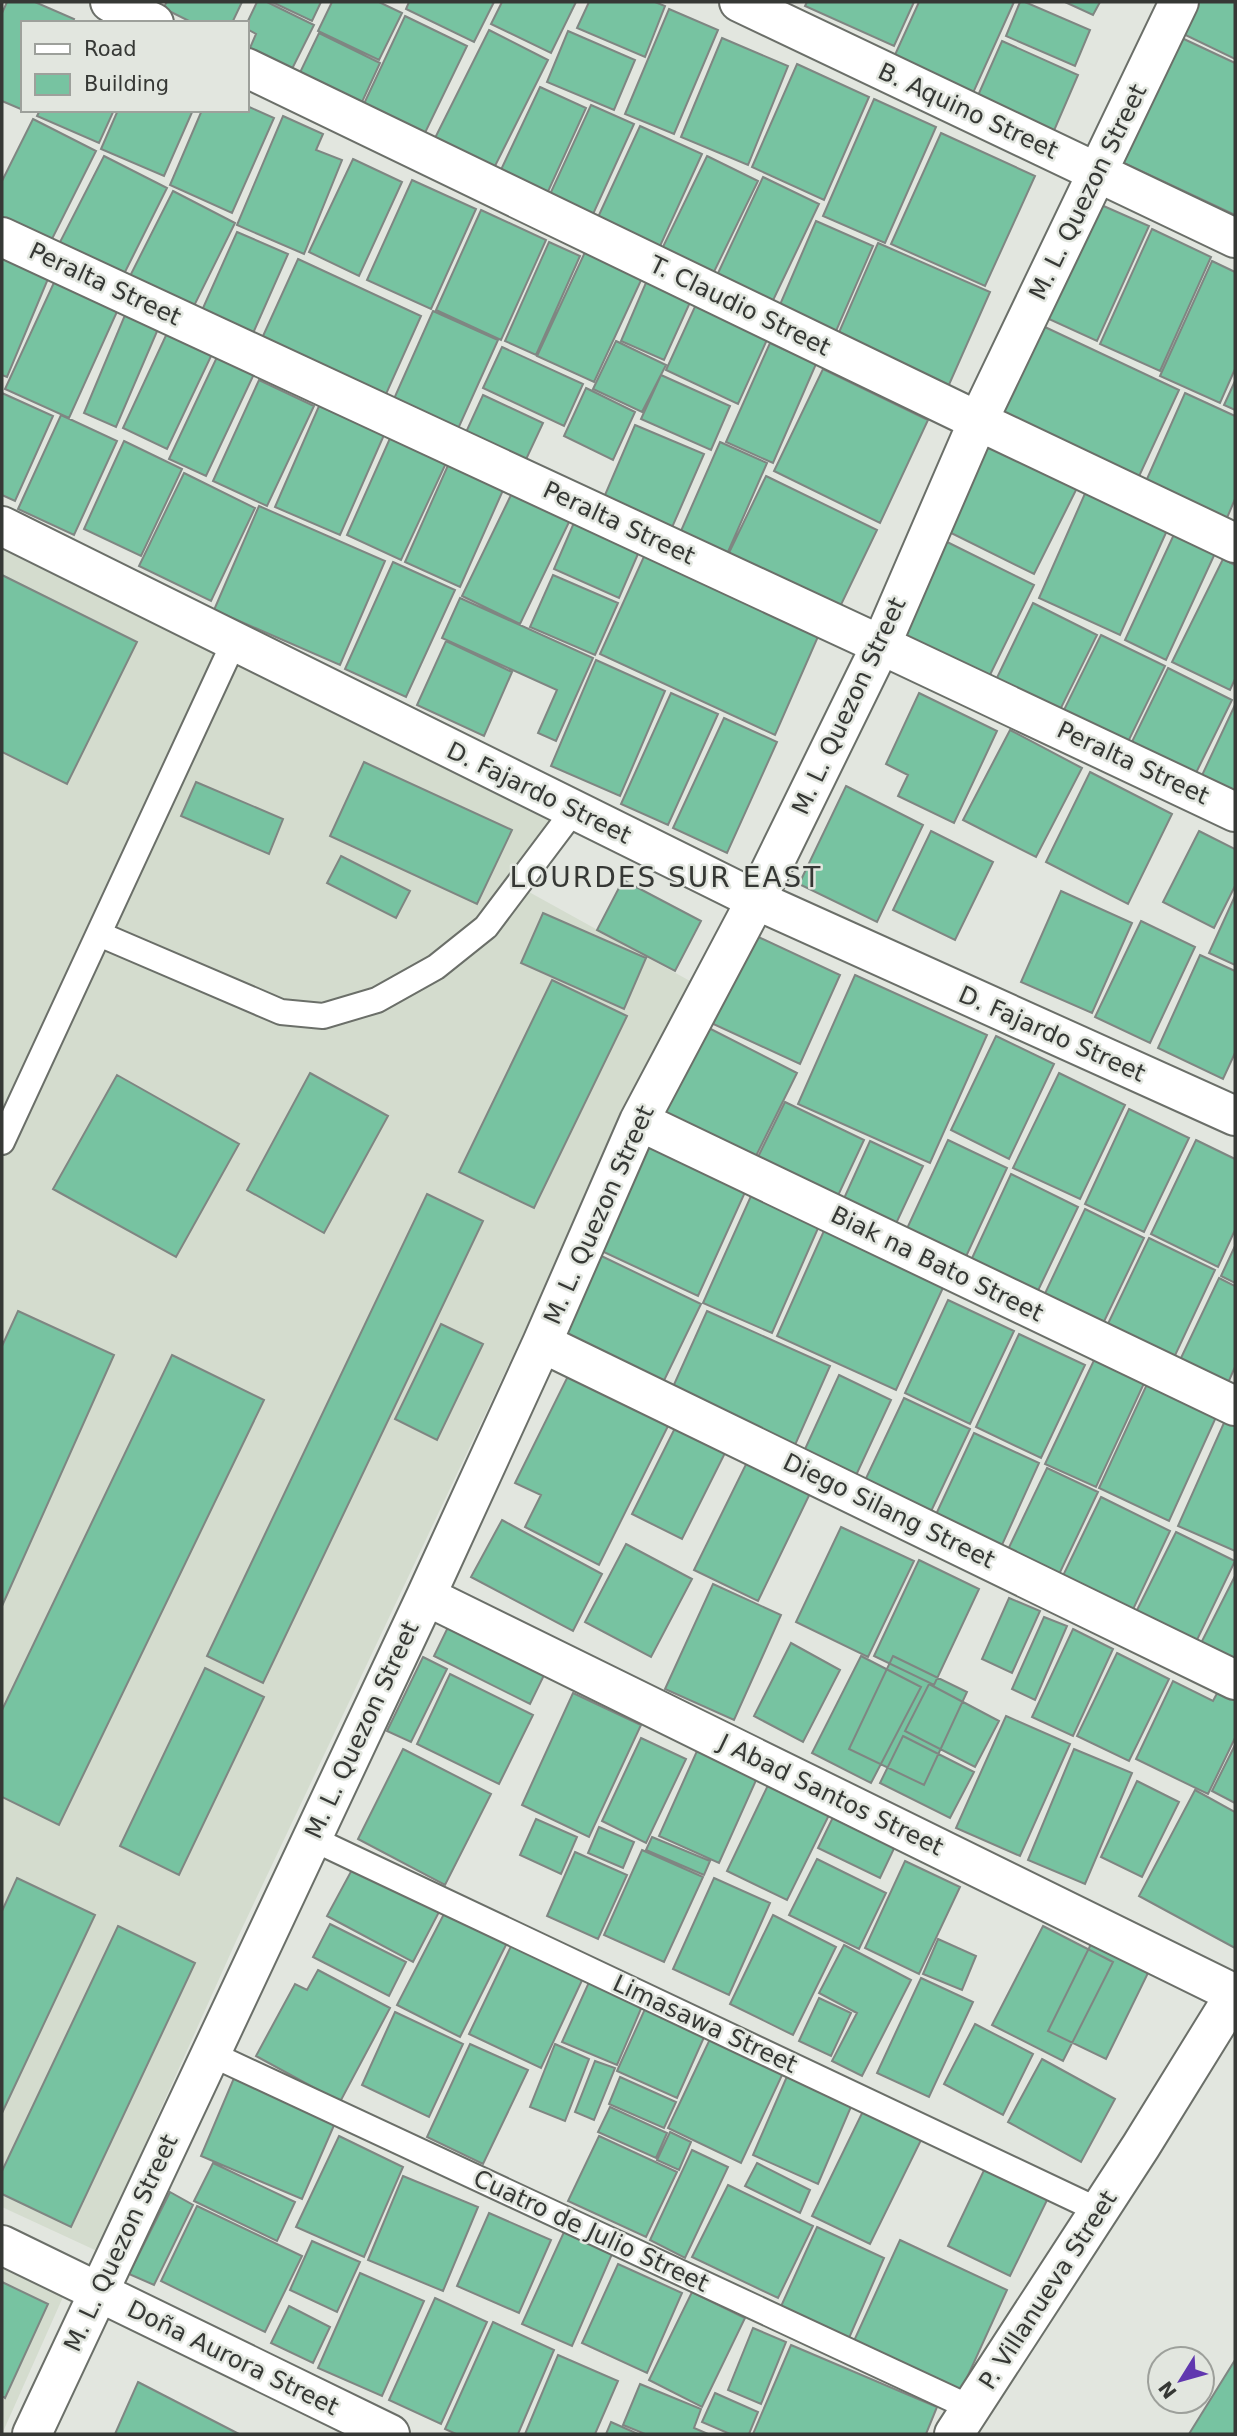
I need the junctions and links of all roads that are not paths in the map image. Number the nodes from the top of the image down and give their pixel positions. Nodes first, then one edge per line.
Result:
1 (110, 2) edge
2 (739, 2) edge
3 (1179, 2) edge
4 (150, 21) edge
5 (248, 68) edge
6 (1098, 172) junction
7 (2, 237) edge
8 (1235, 238) edge
9 (978, 421) junction
10 (2, 526) edge
11 (1235, 543) edge
12 (234, 642) junction
13 (881, 645) junction
14 (574, 810) junction
15 (1235, 812) edge
16 (756, 900) junction
17 (99, 934) junction
18 (1235, 1116) edge
19 (639, 1121) junction
20 (2, 1142) edge
21 (542, 1343) junction
22 (1235, 1406) edge
23 (426, 1596) junction
24 (1235, 1680) edge
25 (311, 1838) junction
26 (1235, 1994) edge
27 (211, 2054) junction
28 (1100, 2211) junction
29 (2, 2245) edge
30 (97, 2291) junction
31 (962, 2421) edge
32 (32, 2434) edge
33 (390, 2434) edge

1 - 4 street
2 - 6 street, B. Aquino Street
3 - 6 street, M. L. Quezon Street
5 - 9 street, T. Claudio Street
6 - 8 street, B. Aquino Street
6 - 9 street, M. L. Quezon Street
7 - 13 street, Peralta Street
9 - 11 street, T. Claudio Street
9 - 13 street, M. L. Quezon Street
10 - 12 street, D. Fajardo Street
12 - 14 street, D. Fajardo Street
12 - 17 lane
13 - 15 street, Peralta Street
13 - 16 street, M. L. Quezon Street
14 - 16 street, D. Fajardo Street
14 - 17 lane
16 - 18 street, D. Fajardo Street
16 - 19 street, M. L. Quezon Street
17 - 20 lane
19 - 21 street, M. L. Quezon Street
19 - 22 street, Biak na Bato Street
21 - 23 street, M. L. Quezon Street
21 - 24 street, Diego Silang Street
23 - 25 street, M. L. Quezon Street
23 - 26 street, J Abad Santos Street
25 - 27 street, M. L. Quezon Street
25 - 28 lane, Limasawa Street
26 - 28 street, P. Villanueva Street
27 - 30 street, M. L. Quezon Street
27 - 31 lane, Cuatro de Julio Street
28 - 31 street, P. Villanueva Street
29 - 30 street, Doña Aurora Street
30 - 32 street, M. L. Quezon Street
30 - 33 street, Doña Aurora Street

